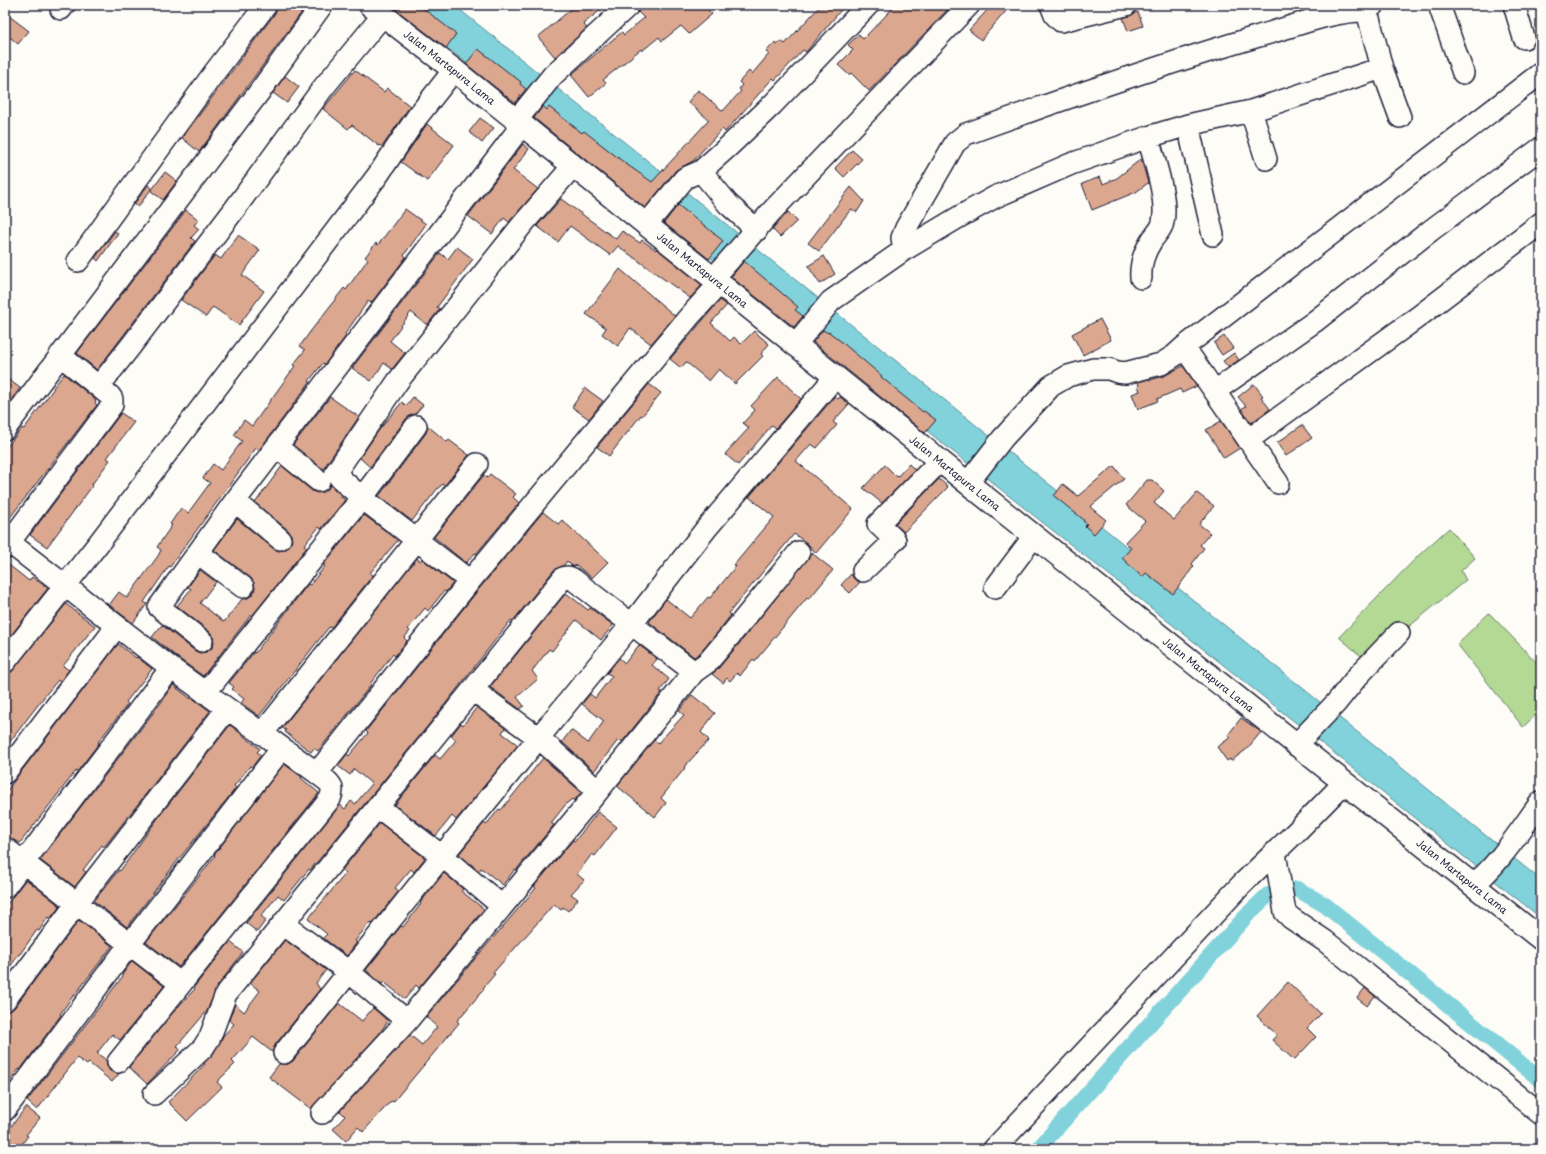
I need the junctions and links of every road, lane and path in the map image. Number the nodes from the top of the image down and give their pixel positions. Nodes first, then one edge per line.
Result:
1 (251, 5) edge
2 (256, 5) edge
3 (266, 5) edge
4 (322, 5) edge
5 (630, 5) edge
6 (868, 5) edge
7 (969, 5) edge
8 (1051, 5) edge
9 (1126, 5) edge
10 (1439, 5) edge
11 (1514, 5) edge
12 (1370, 8) edge
13 (377, 10) edge
14 (1524, 38) dead end
15 (1382, 68) junction
16 (454, 70) junction
17 (1463, 73) dead end
18 (1541, 73) edge
19 (1251, 111) junction
20 (1400, 117) dead end
21 (520, 120) junction
22 (1188, 125) junction
23 (1148, 136) junction
24 (1541, 148) edge
25 (1266, 159) dead end
26 (573, 166) junction
27 (693, 174) junction
28 (648, 221) junction
29 (1541, 223) edge
30 (754, 232) junction
31 (1213, 236) dead end
32 (904, 250) junction
33 (78, 261) dead end
34 (717, 278) junction
35 (1141, 278) dead end
36 (797, 341) junction
37 (1184, 346) junction
38 (60, 355) junction
39 (835, 377) junction
40 (99, 386) junction
41 (1215, 391) junction
42 (416, 426) dead end
43 (5, 429) edge
44 (1248, 440) junction
45 (277, 447) junction
46 (940, 461) junction
47 (477, 464) dead end
48 (969, 478) junction
49 (319, 481) dead end
50 (1278, 483) dead end
51 (362, 498) junction
52 (235, 501) junction
53 (1034, 536) junction
54 (280, 539) dead end
55 (416, 540) junction
56 (6, 543) edge
57 (799, 552) dead end
58 (198, 553) junction
59 (863, 571) dead end
60 (470, 581) junction
61 (65, 586) junction
62 (243, 587) dead end
63 (995, 588) dead end
64 (631, 625) junction
65 (117, 626) junction
66 (1399, 633) dead end
67 (202, 641) dead end
68 (5, 662) edge
69 (171, 668) junction
70 (694, 672) junction
71 (473, 690) junction
72 (206, 693) junction
73 (227, 709) junction
74 (262, 734) junction
75 (538, 738) junction
76 (1300, 740) junction
77 (282, 748) junction
78 (5, 773) edge
79 (317, 773) junction
80 (1344, 783) junction
81 (598, 791) junction
82 (1541, 802) edge
83 (378, 807) junction
84 (5, 848) edge
85 (442, 856) junction
86 (1276, 861) junction
87 (24, 862) junction
88 (1477, 882) junction
89 (5, 887) edge
90 (77, 903) junction
91 (502, 906) junction
92 (283, 924) junction
93 (1541, 939) edge
94 (130, 945) junction
95 (349, 972) junction
96 (182, 984) junction
97 (5, 1000) edge
98 (407, 1021) junction
99 (284, 1053) dead end
100 (118, 1062) dead end
101 (154, 1094) dead end
102 (5, 1110) edge
103 (322, 1113) dead end
104 (1541, 1114) edge
105 (994, 1149) edge

1 - 2 street
3 - 33 street
4 - 38 street
5 - 21 street
6 - 27 street
7 - 30 street
8 - 9 street
10 - 17 street
11 - 14 street
12 - 15 street
12 - 32 street
13 - 16 main road, Jalan Martapura Lama
13 - 40 street
15 - 19 street
15 - 20 street
16 - 21 main road, Jalan Martapura Lama
16 - 61 street
18 - 37 street
19 - 22 street
19 - 25 street
21 - 26 main road, Jalan Martapura Lama
21 - 45 street
22 - 23 street
22 - 31 street
23 - 32 street
23 - 35 street
24 - 41 street
26 - 28 main road, Jalan Martapura Lama
26 - 51 street
27 - 28 street
27 - 30 street
28 - 34 main road, Jalan Martapura Lama
29 - 44 street
30 - 34 street
32 - 36 street
34 - 36 main road, Jalan Martapura Lama
34 - 60 street
36 - 39 main road, Jalan Martapura Lama
37 - 41 street
37 - 48 street
38 - 40 street
38 - 43 street
39 - 46 main road, Jalan Martapura Lama
39 - 64 street
40 - 56 street
41 - 44 street
42 - 51 street
44 - 50 street
45 - 49 street
45 - 52 street
46 - 48 main road, Jalan Martapura Lama
46 - 59 street
47 - 55 street
48 - 53 main road, Jalan Martapura Lama
51 - 55 street
51 - 72 street
52 - 54 street
52 - 58 street
53 - 63 street
53 - 76 main road, Jalan Martapura Lama
55 - 60 street
55 - 74 street
56 - 61 street
57 - 70 street
58 - 62 street
58 - 67 street
60 - 79 street
61 - 65 street
61 - 68 street
64 - 70 street
64 - 71 street
64 - 75 street
65 - 69 street
65 - 78 street
66 - 76 street
69 - 72 street
69 - 87 street
70 - 81 street
71 - 75 street
71 - 83 street
72 - 73 street
73 - 74 street
73 - 90 street
74 - 77 street
75 - 81 street
75 - 85 street
76 - 80 main road, Jalan Martapura Lama
77 - 79 street
77 - 94 street
79 - 96 street
80 - 86 street
80 - 88 main road, Jalan Martapura Lama
81 - 91 street
82 - 88 street
83 - 85 street
83 - 92 street
84 - 87 street
85 - 91 street
85 - 95 street
86 - 104 street
86 - 105 street
87 - 89 street
87 - 90 street
88 - 93 main road, Jalan Martapura Lama
90 - 94 street
90 - 97 street
91 - 98 street
92 - 95 street
92 - 101 street
94 - 96 street
94 - 102 street
95 - 98 street
95 - 99 street
96 - 100 street
98 - 103 street

